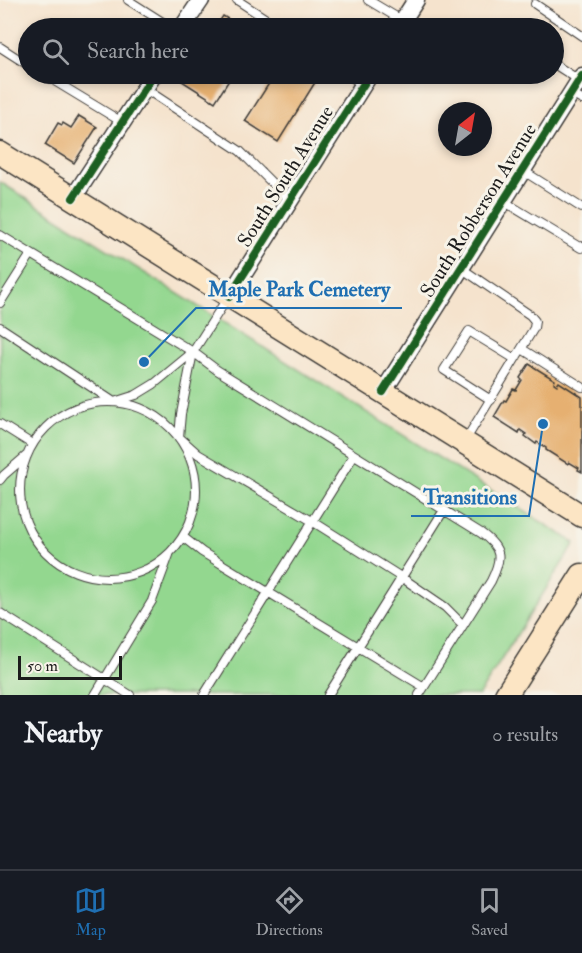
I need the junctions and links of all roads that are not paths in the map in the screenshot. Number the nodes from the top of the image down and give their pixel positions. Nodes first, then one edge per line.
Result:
1 (128, 0) edge
2 (201, 0) edge
3 (237, 0) edge
4 (368, 0) edge
5 (416, 0) edge
6 (535, 4) dead end
7 (156, 18) edge
8 (189, 18) edge
9 (265, 18) edge
10 (391, 18) edge
11 (404, 18) edge
12 (556, 18) edge
13 (564, 24) edge
14 (582, 36) edge
15 (0, 47) edge
16 (18, 59) edge
17 (564, 74) edge
18 (59, 84) edge
19 (147, 84) edge
20 (364, 84) edge
21 (578, 87) edge
22 (144, 88) junction
23 (122, 122) junction
24 (0, 153) edge
25 (522, 170) junction
26 (73, 198) junction
27 (290, 201) junction
28 (503, 201) junction
29 (582, 208) edge
30 (0, 235) edge
31 (582, 246) edge
32 (31, 254) junction
33 (461, 268) junction
34 (229, 297) junction
35 (0, 303) edge
36 (0, 327) edge
37 (522, 349) junction
38 (193, 352) junction
39 (515, 359) junction
40 (582, 387) edge
41 (383, 392) junction
42 (491, 400) junction
43 (114, 402) junction
44 (0, 424) edge
45 (179, 437) junction
46 (464, 443) junction
47 (32, 444) junction
48 (354, 454) junction
49 (26, 456) junction
50 (0, 480) edge
51 (444, 510) junction
52 (582, 516) edge
53 (312, 521) junction
54 (183, 537) junction
55 (169, 554) junction
56 (582, 575) edge
57 (402, 578) junction
58 (268, 592) junction
59 (0, 613) edge
60 (463, 625) junction
61 (358, 647) junction
62 (105, 680) junction
63 (421, 691) edge
64 (96, 695) edge
65 (130, 695) edge
66 (204, 695) edge
67 (328, 695) edge
68 (506, 695) edge

1 - 7 lane
2 - 8 street
3 - 9 lane
4 - 10 lane
5 - 11 street
6 - 12 lane
13 - 14 lane
15 - 16 lane
17 - 21 lane
18 - 23 lane
19 - 22 street
20 - 27 street, South South Avenue
21 - 25 street, South Robberson Avenue
22 - 23 street
22 - 27 lane
23 - 26 street
24 - 26 main road
25 - 28 street, South Robberson Avenue
25 - 29 lane
26 - 34 main road
27 - 34 street, South South Avenue
28 - 31 lane
28 - 33 street, South Robberson Avenue
30 - 32 lane
32 - 35 lane
32 - 38 lane
33 - 37 lane
33 - 41 street, South Robberson Avenue
34 - 38 lane
34 - 41 main road
36 - 43 lane
37 - 39 lane
37 - 40 lane
38 - 43 lane
38 - 45 lane
38 - 48 lane
39 - 42 lane
39 - 42 lane
41 - 46 main road
42 - 46 lane
43 - 45 lane
43 - 47 lane
44 - 47 lane
45 - 53 lane
45 - 54 lane
46 - 52 main road
47 - 49 lane
48 - 51 lane
48 - 53 lane
49 - 50 lane
49 - 55 lane
51 - 57 lane
51 - 60 lane
53 - 57 lane
53 - 58 lane
54 - 55 lane
54 - 58 lane
55 - 62 lane
56 - 68 main road
57 - 60 lane
57 - 61 lane
58 - 61 lane
58 - 66 lane
59 - 62 lane
60 - 63 lane
61 - 63 lane
61 - 67 lane
62 - 64 lane
62 - 65 lane

